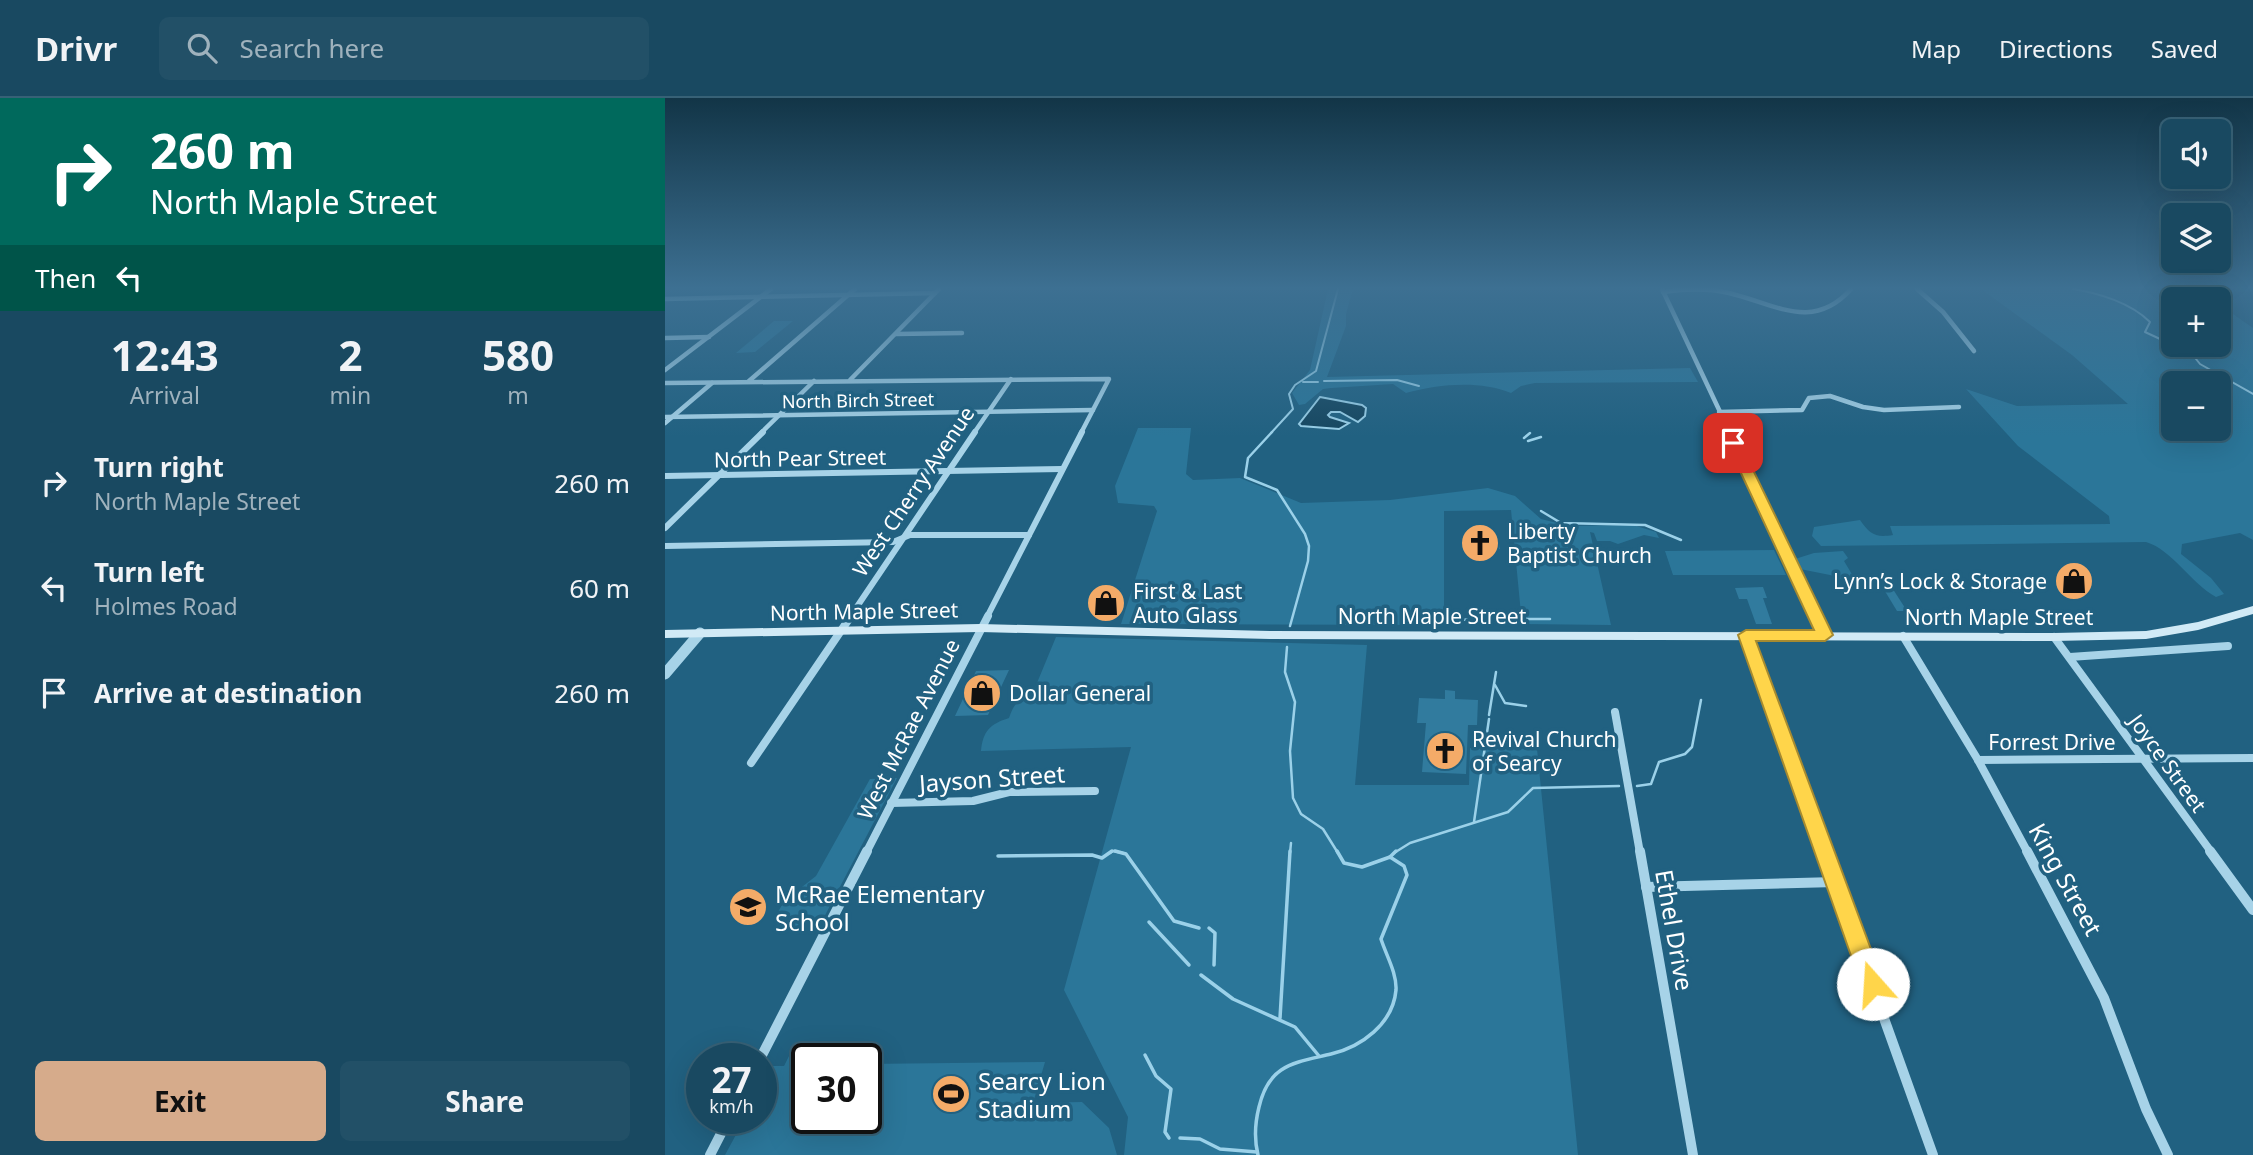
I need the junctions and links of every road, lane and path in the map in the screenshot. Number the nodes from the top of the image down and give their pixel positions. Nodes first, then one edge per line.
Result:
1 (707, 338) edge
2 (799, 338) edge
3 (892, 338) edge
4 (1685, 338) edge
5 (1964, 338) edge
6 (1974, 351) dead end
7 (665, 370) edge
8 (1010, 379) junction
9 (850, 380) junction
10 (815, 381) junction
11 (713, 382) junction
12 (748, 382) junction
13 (665, 383) edge
14 (1959, 407) dead end
15 (1093, 410) junction
16 (988, 412) junction
17 (1719, 412) junction
18 (780, 415) junction
19 (665, 417) edge
20 (673, 417) junction
21 (665, 424) edge
22 (1062, 469) junction
23 (949, 470) junction
24 (719, 475) junction
25 (665, 476) edge
26 (665, 528) edge
27 (1029, 535) junction
28 (903, 538) junction
29 (665, 546) edge
30 (2253, 610) edge
31 (980, 628) junction
32 (840, 630) junction
33 (700, 633) junction
34 (665, 634) edge
35 (1746, 635) junction
36 (1825, 635) junction
37 (1903, 636) junction
38 (2055, 637) junction
39 (2228, 646) dead end
40 (2070, 657) junction
41 (665, 674) edge
42 (1615, 712) dead end
43 (2253, 758) edge
44 (2143, 759) junction
45 (1978, 760) junction
46 (751, 763) dead end
47 (1095, 791) dead end
48 (891, 803) junction
49 (1836, 882) junction
50 (1646, 887) junction
51 (2252, 907) edge
52 (768, 1043) edge
53 (721, 1134) edge
54 (710, 1155) edge
55 (1693, 1155) edge
56 (1933, 1155) edge
57 (2168, 1155) edge

1 - 7 street
2 - 12 street
3 - 9 street
4 - 17 street
5 - 6 street
8 - 9 street
8 - 15 street, West McRae Avenue
8 - 16 street, West Cherry Avenue
9 - 10 street
10 - 12 street
10 - 18 street
11 - 12 street
11 - 13 street
11 - 20 street
14 - 17 street
15 - 16 street, North Birch Street
15 - 22 street, West McRae Avenue
16 - 18 street, North Birch Street
16 - 23 street, West Cherry Avenue
17 - 36 street
18 - 20 street, North Birch Street
18 - 24 street
19 - 20 street, North Birch Street
20 - 21 street
22 - 23 street, North Pear Street
22 - 27 street, West McRae Avenue
23 - 24 street, North Pear Street
23 - 28 street, West Cherry Avenue
24 - 25 street, North Pear Street
24 - 26 street
27 - 28 street
27 - 31 street, West McRae Avenue
28 - 29 street
28 - 32 street, West Cherry Avenue
30 - 38 main road, North Maple Street
31 - 32 main road, North Maple Street
31 - 35 main road, North Maple Street
31 - 48 street, West McRae Avenue
32 - 33 main road, North Maple Street
32 - 46 street, West Cherry Avenue
33 - 34 main road, North Maple Street
33 - 41 street
35 - 36 main road, North Maple Street
35 - 49 street
36 - 37 main road, North Maple Street
37 - 38 main road, North Maple Street
37 - 45 street, King Street
38 - 40 street, Joyce Street
39 - 40 street
40 - 44 street, Joyce Street
42 - 50 street, Ethel Drive
43 - 44 street, Forrest Drive
44 - 45 street, Forrest Drive
44 - 51 street, Joyce Street
45 - 57 street, King Street
47 - 48 street, Jayson Street
48 - 52 street, West McRae Avenue
49 - 50 street
49 - 56 street
50 - 55 street, Ethel Drive
53 - 54 street

